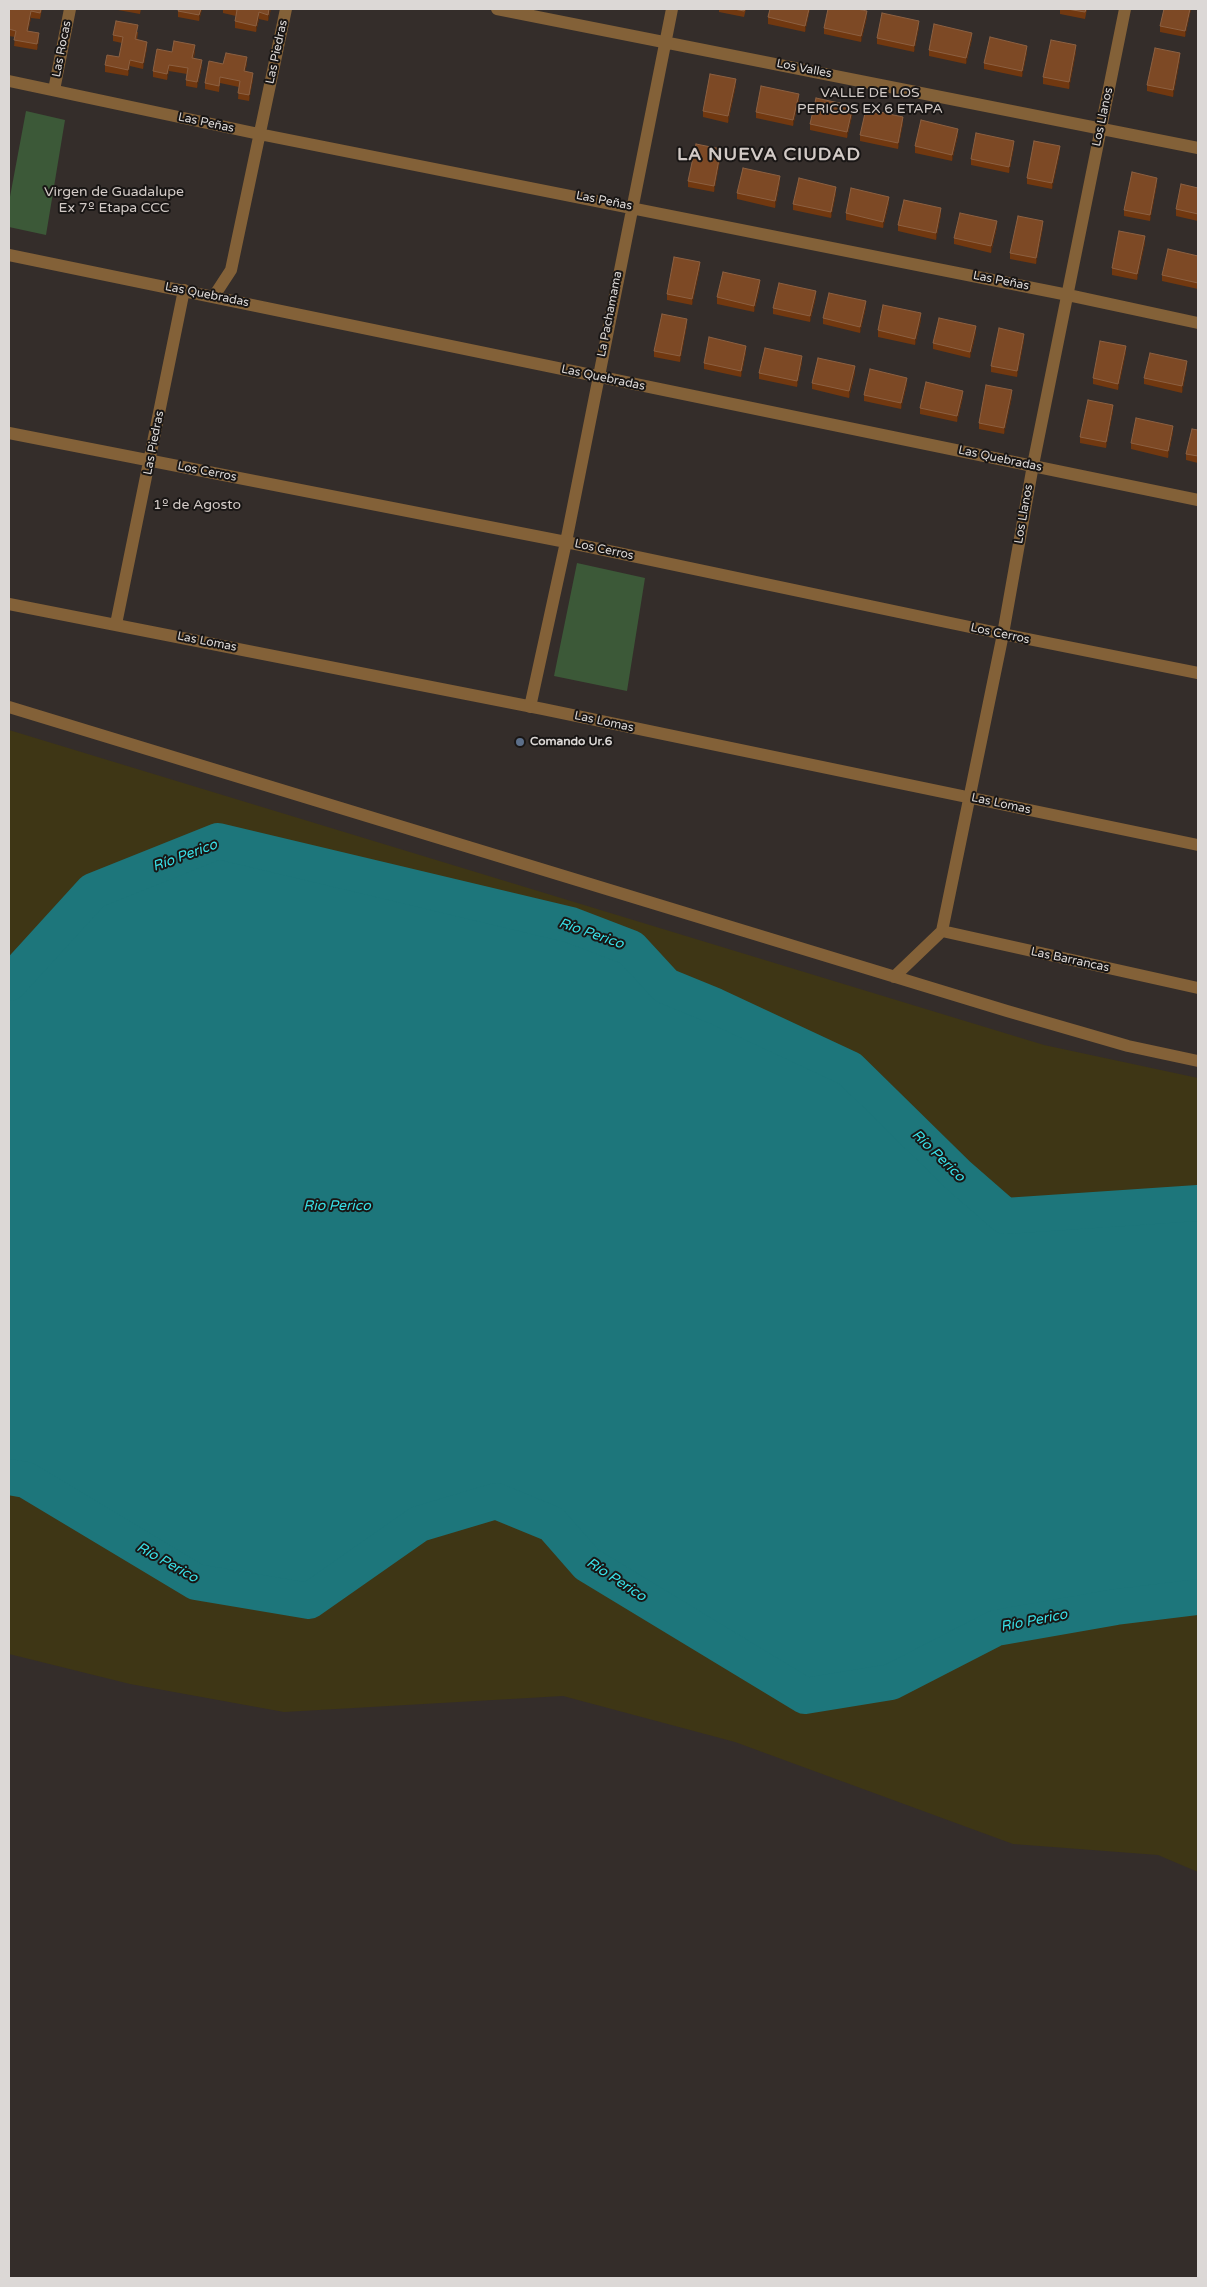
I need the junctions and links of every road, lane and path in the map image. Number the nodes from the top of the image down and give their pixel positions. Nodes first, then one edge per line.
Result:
1 (70, 9) edge
2 (286, 9) edge
3 (497, 9) edge
4 (672, 9) edge
5 (1125, 9) edge
6 (665, 41) junction
7 (9, 81) edge
8 (54, 90) junction
9 (1100, 129) junction
10 (259, 134) junction
11 (1198, 148) edge
12 (631, 207) junction
13 (9, 255) edge
14 (184, 290) junction
15 (1068, 295) junction
16 (214, 296) junction
17 (1198, 323) edge
18 (598, 377) junction
19 (9, 433) edge
20 (150, 461) junction
21 (1033, 465) junction
22 (1198, 500) edge
23 (566, 542) junction
24 (9, 604) edge
25 (116, 624) junction
26 (1003, 634) junction
27 (1198, 673) edge
28 (9, 707) edge
29 (530, 707) junction
30 (969, 798) junction
31 (1198, 845) edge
32 (942, 932) junction
33 (894, 977) junction
34 (1198, 988) edge
35 (1198, 1062) edge

1 - 8 street, Las Rocas
2 - 10 street, Las Piedras
3 - 6 street, Los Valles
4 - 6 street, La Pachamama
5 - 9 street, Los Llanos
6 - 9 street, Los Valles
6 - 12 street, La Pachamama
7 - 8 street, Las Peñas
8 - 10 street, Las Peñas
9 - 11 street, Los Valles
9 - 15 street, Los Llanos
10 - 12 street, Las Peñas
10 - 16 street, Las Piedras
12 - 15 street, Las Peñas
12 - 18 street, La Pachamama
13 - 14 street, Las Quebradas
14 - 16 street, Las Quebradas
14 - 20 street, Las Piedras
15 - 17 street, Las Peñas
15 - 21 street, Los Llanos
16 - 18 street, Las Quebradas
18 - 21 street, Las Quebradas
18 - 23 street, La Pachamama
19 - 20 street, Los Cerros
20 - 23 street, Los Cerros
20 - 25 street, Las Piedras
21 - 22 street, Las Quebradas
21 - 26 street, Los Llanos
23 - 26 street, Los Cerros
23 - 29 street, La Pachamama
24 - 25 street, Las Lomas
25 - 29 street, Las Lomas
26 - 27 street, Los Cerros
26 - 30 street, Los Llanos
28 - 33 street
29 - 30 street, Las Lomas
30 - 31 street, Las Lomas
30 - 32 street, Los Llanos
32 - 33 street
32 - 34 street, Las Barrancas
33 - 35 street

